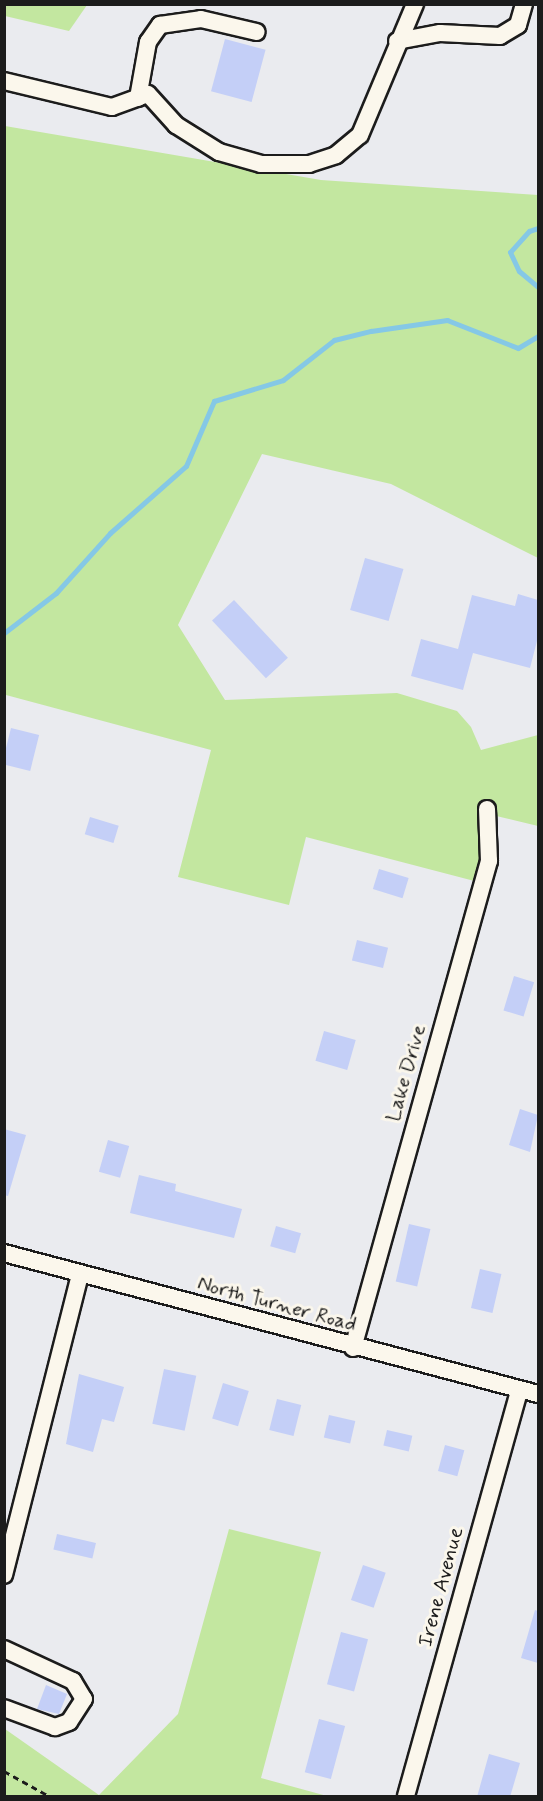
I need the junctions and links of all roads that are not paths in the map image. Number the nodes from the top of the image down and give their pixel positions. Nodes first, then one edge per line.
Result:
1 (414, 4) edge
2 (525, 4) edge
3 (257, 32) dead end
4 (397, 41) junction
5 (4, 81) edge
6 (138, 98) junction
7 (487, 808) dead end
8 (4, 1253) edge
9 (80, 1274) junction
10 (353, 1348) junction
11 (519, 1390) junction
12 (538, 1394) edge
13 (10, 1528) edge
14 (4, 1575) edge
15 (4, 1649) edge
16 (4, 1708) edge
17 (406, 1797) edge

1 - 4 street
2 - 4 street
3 - 6 street
4 - 6 street
5 - 6 street
7 - 10 street, Lake Drive
8 - 9 street, North Turner Road
9 - 10 street, North Turner Road
9 - 13 street
10 - 11 street, North Turner Road
11 - 12 street, North Turner Road
11 - 17 street, Irene Avenue
13 - 14 street
15 - 16 street

